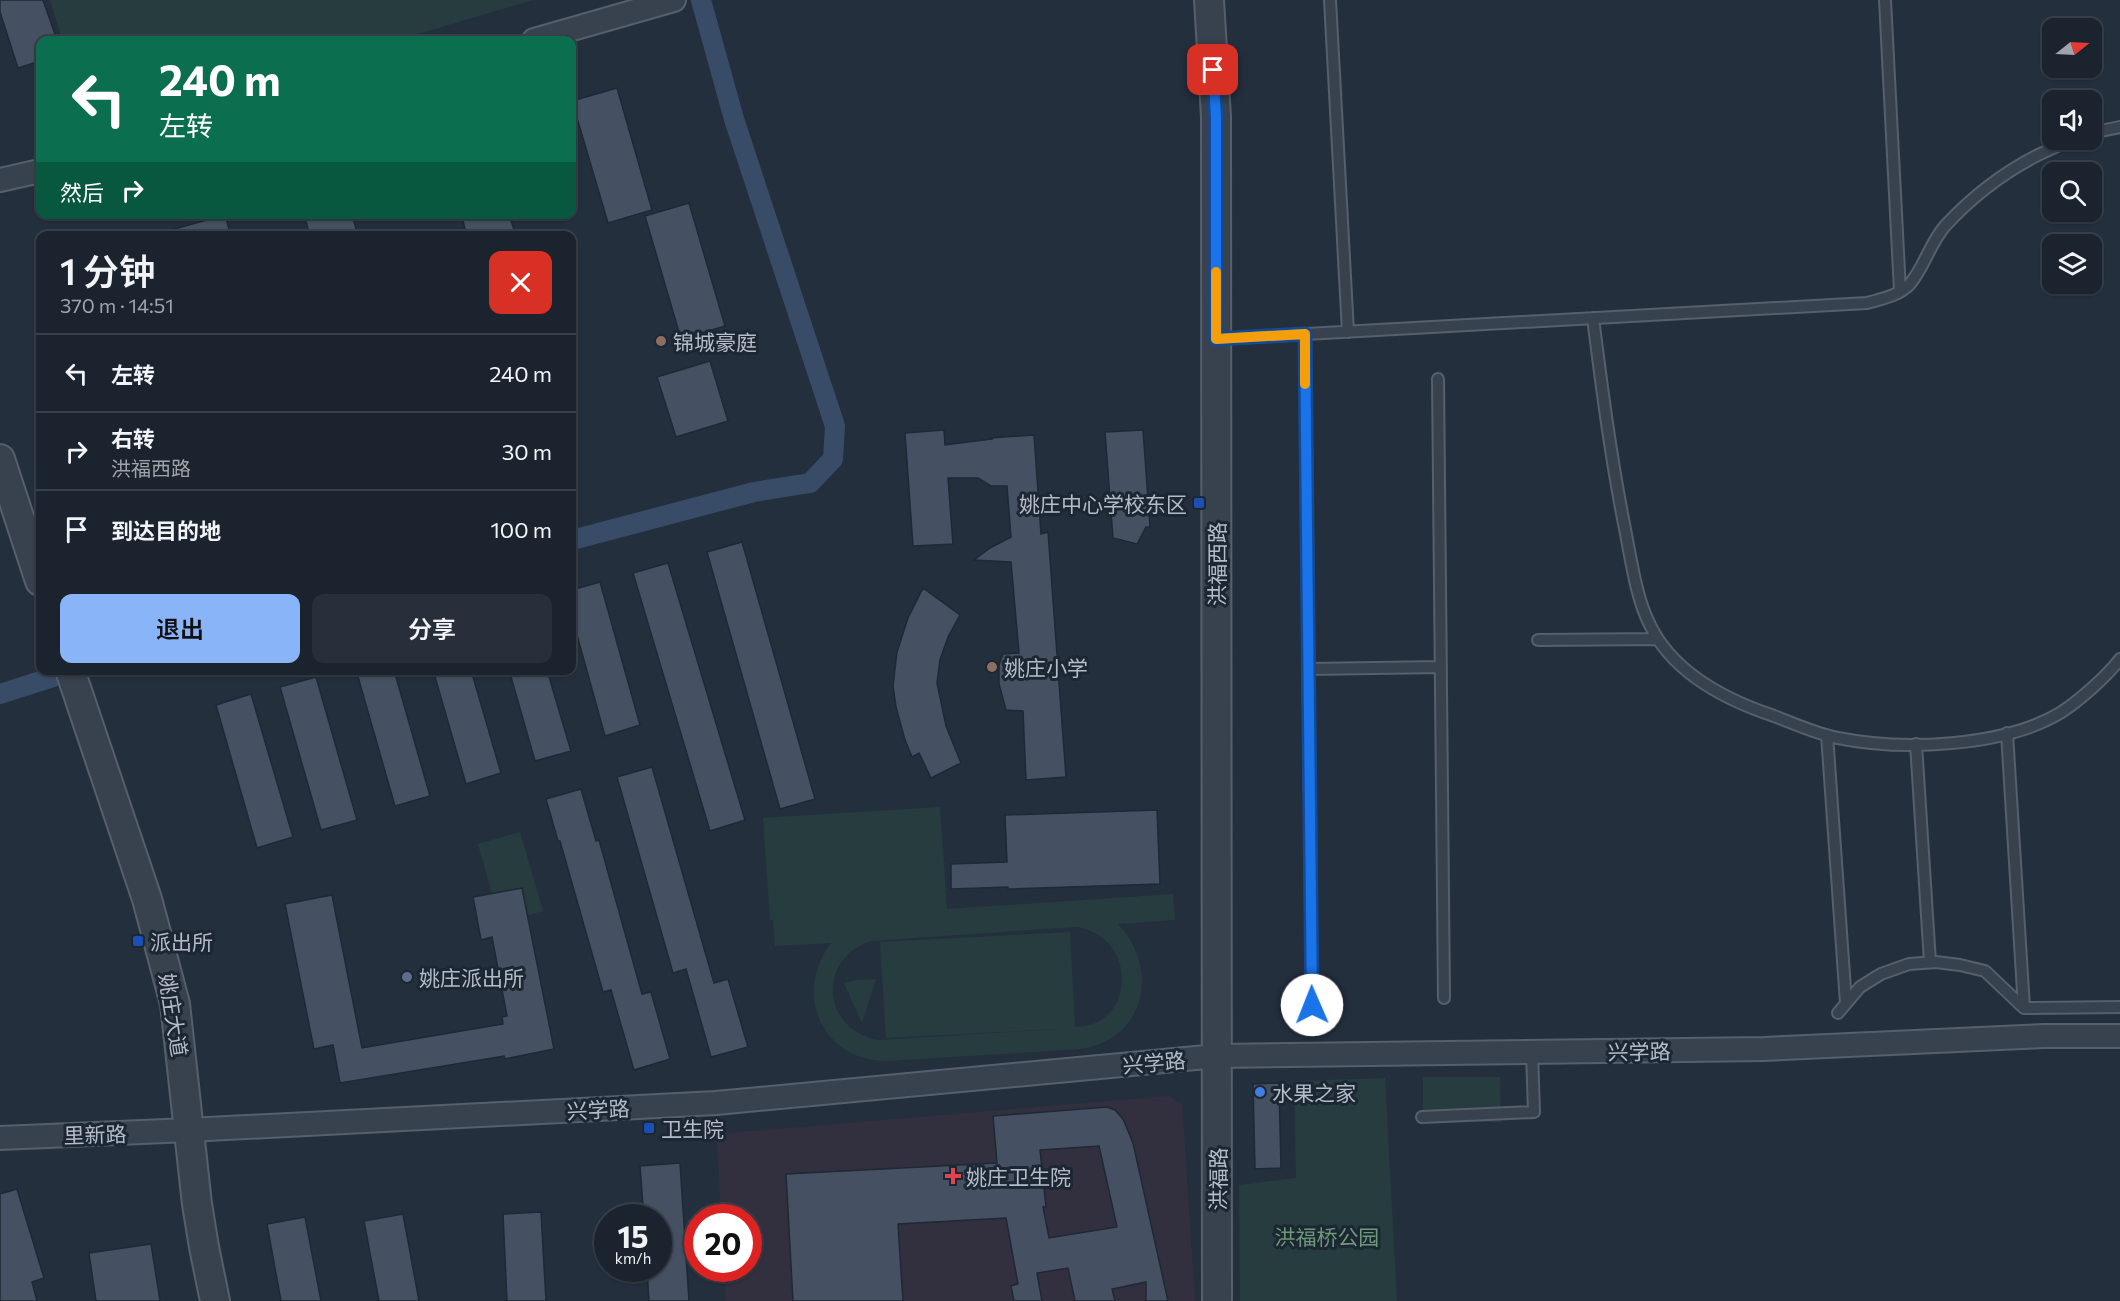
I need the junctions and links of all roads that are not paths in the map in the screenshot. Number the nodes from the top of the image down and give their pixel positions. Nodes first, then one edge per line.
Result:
1 (674, 0) edge
2 (1209, 0) edge
3 (1330, 0) edge
4 (1885, 0) edge
5 (548, 36) edge
6 (2120, 127) edge
7 (2102, 131) edge
8 (2047, 150) edge
9 (36, 172) edge
10 (0, 180) edge
11 (1900, 291) junction
12 (1593, 318) junction
13 (1348, 332) junction
14 (1305, 334) junction
15 (1216, 339) junction
16 (1438, 379) dead end
17 (0, 459) edge
18 (36, 568) edge
19 (1658, 639) junction
20 (1538, 640) dead end
21 (2120, 659) edge
22 (1441, 667) junction
23 (1309, 669) junction
24 (72, 675) edge
25 (2007, 733) junction
26 (1827, 735) junction
27 (1916, 744) junction
28 (1930, 962) junction
29 (1444, 998) dead end
30 (1846, 1003) junction
31 (1312, 1005) dead end
32 (2120, 1007) edge
33 (2024, 1008) junction
34 (1838, 1013) dead end
35 (2120, 1036) edge
36 (1532, 1052) junction
37 (1217, 1056) junction
38 (1422, 1118) dead end
39 (189, 1130) junction
40 (0, 1138) edge
41 (215, 1301) edge
42 (1217, 1301) edge

1 - 5 street
2 - 15 street, 洪福西路
3 - 13 lane
4 - 11 lane
6 - 7 lane
8 - 11 lane
9 - 10 street
11 - 12 lane
12 - 13 lane
12 - 19 lane
13 - 14 lane
14 - 15 lane
14 - 23 lane
15 - 37 street, 洪福西路
16 - 22 lane
17 - 18 street
19 - 20 lane
19 - 26 lane
21 - 25 lane
22 - 23 lane
22 - 29 lane
23 - 31 lane
24 - 39 street, 姚庄大道
25 - 27 lane
25 - 33 lane
26 - 27 lane
26 - 30 lane
27 - 28 lane
28 - 30 lane
28 - 33 lane
30 - 34 lane
32 - 33 lane
35 - 36 street, 兴学路
36 - 37 street, 兴学路
36 - 38 lane
37 - 39 street, 兴学路
37 - 42 street, 洪福路
39 - 40 street, 里新路
39 - 41 street, 姚庄大道

